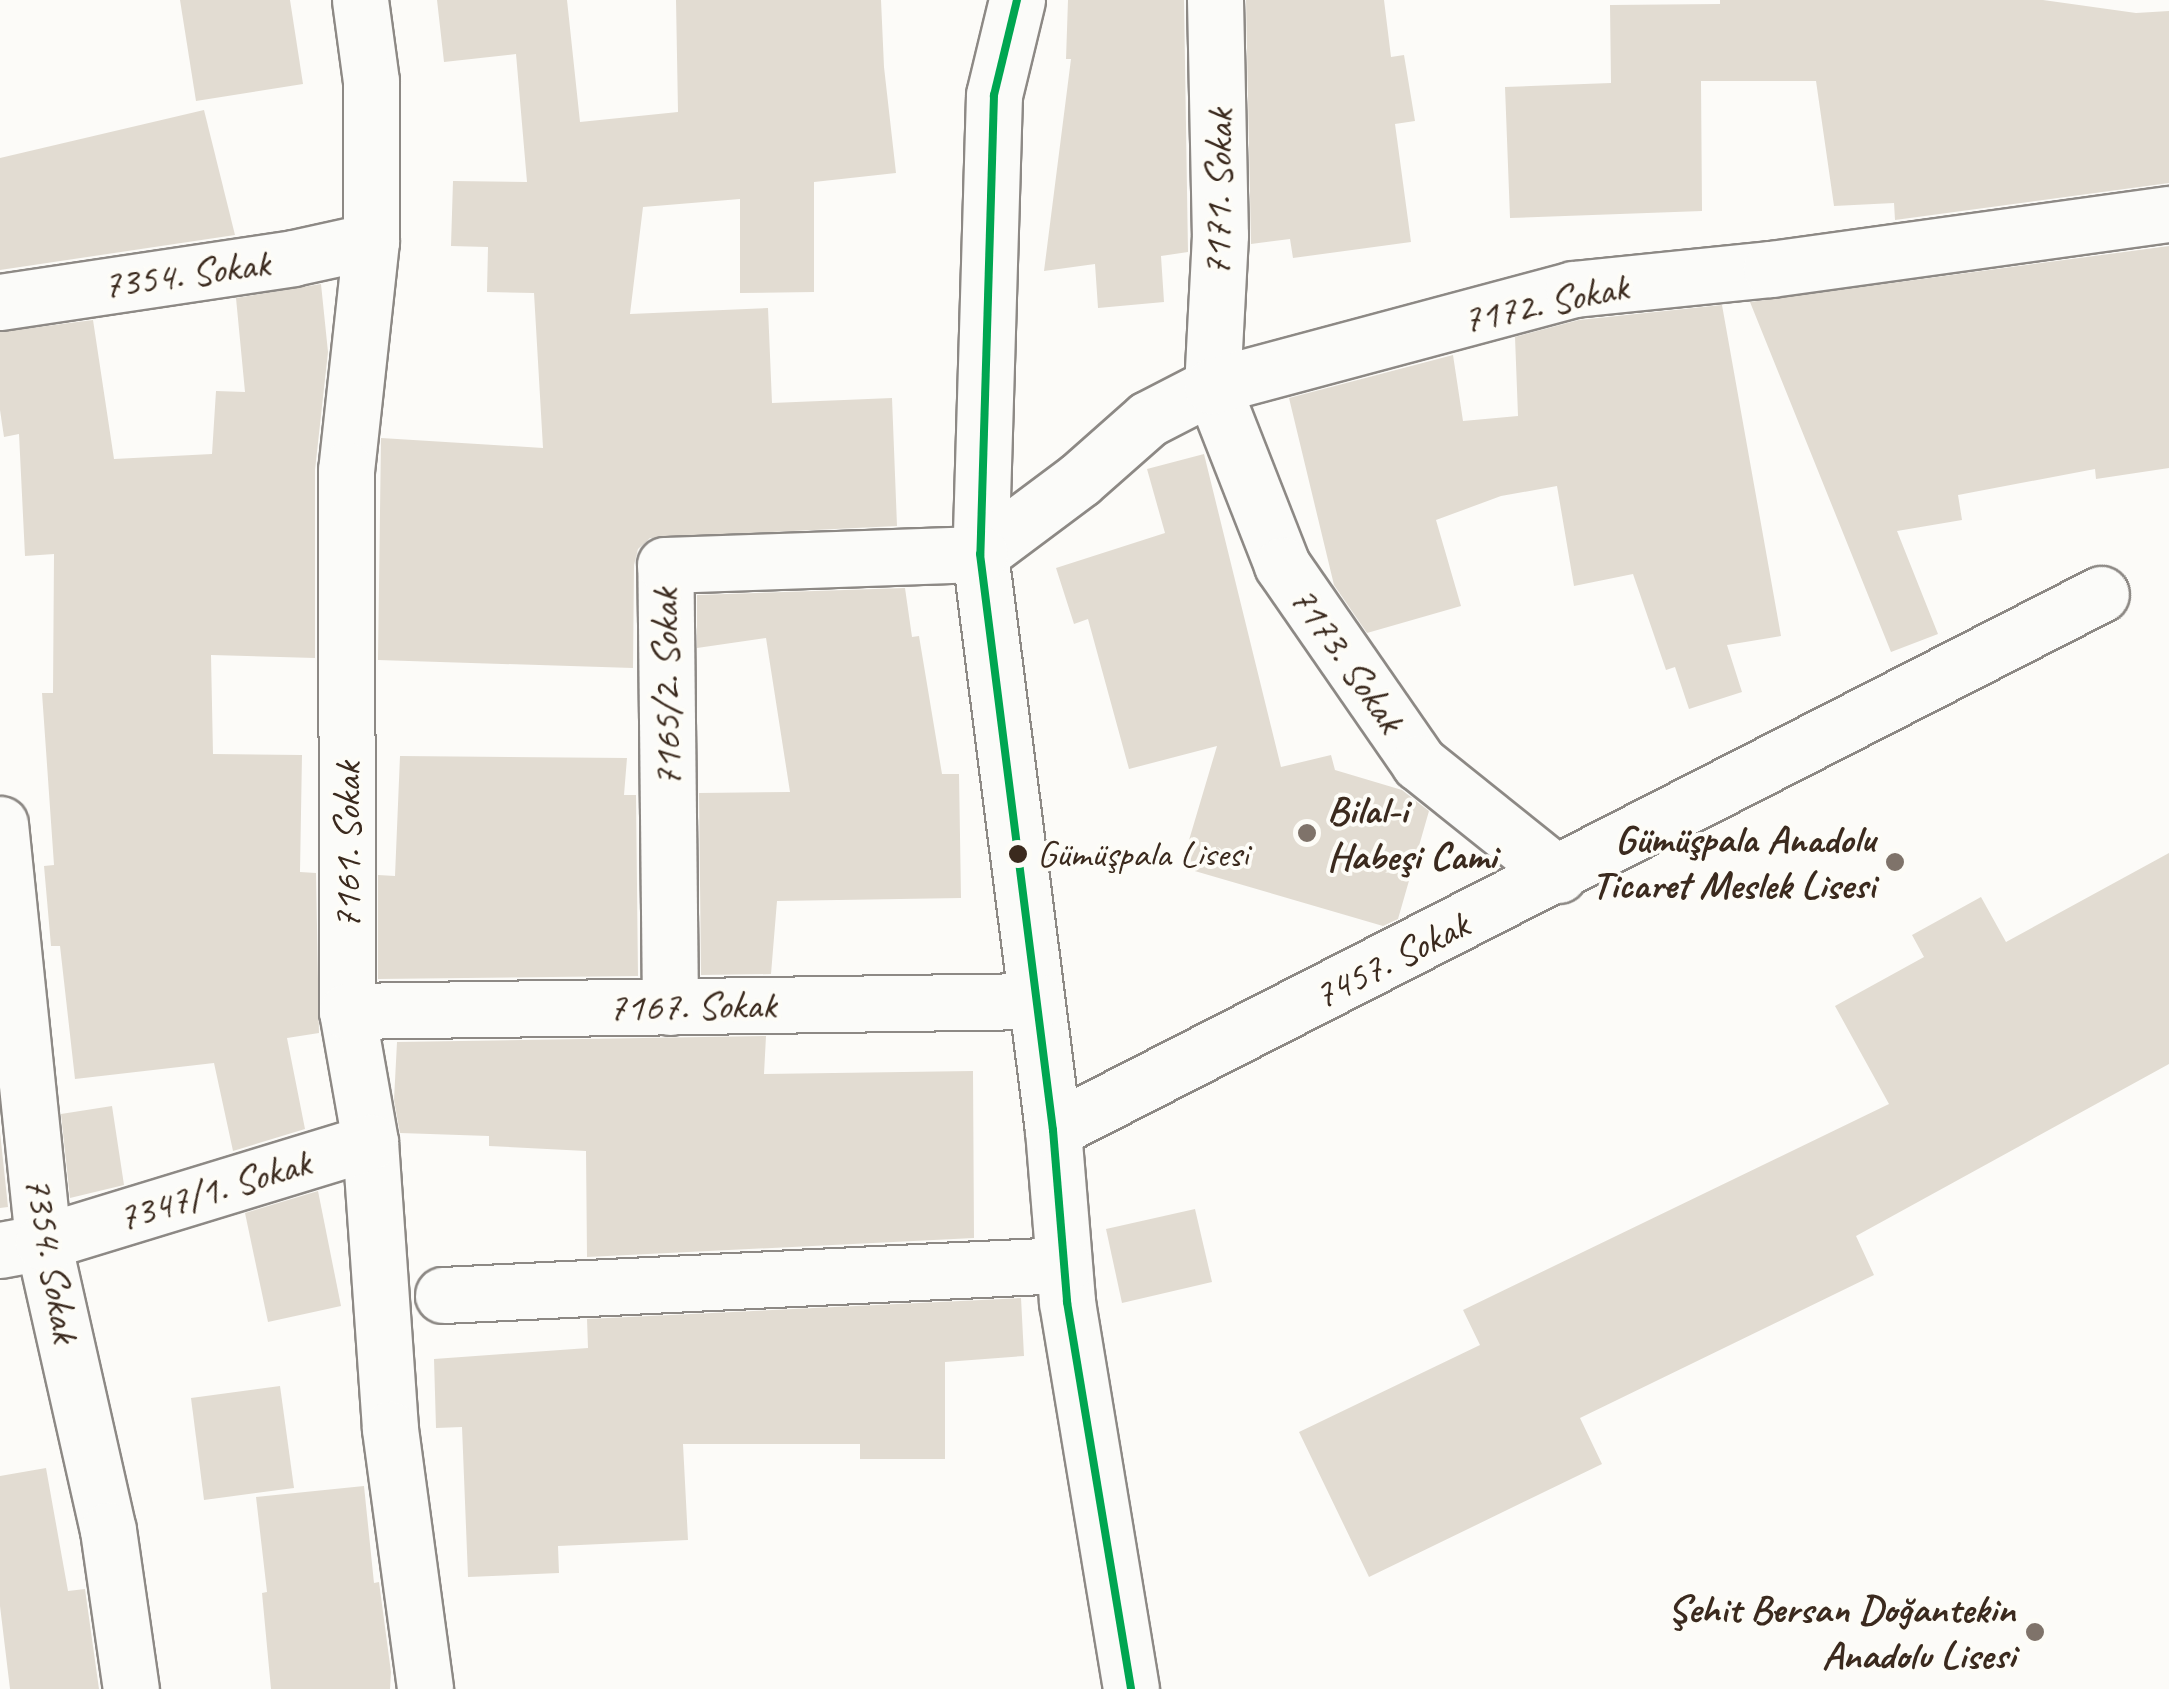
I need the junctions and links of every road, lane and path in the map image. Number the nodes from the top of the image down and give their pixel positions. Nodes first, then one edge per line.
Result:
1 (360, 0) edge
2 (1017, 0) edge
3 (1216, 0) edge
4 (2169, 214) edge
5 (370, 242) junction
6 (0, 302) edge
7 (1212, 386) junction
8 (980, 554) junction
9 (2101, 594) dead end
10 (0, 824) edge
11 (1559, 875) junction
12 (1036, 1001) junction
13 (670, 1007) junction
14 (347, 1011) junction
15 (1053, 1130) junction
16 (370, 1142) junction
17 (21, 1246) edge
18 (1064, 1265) junction
19 (443, 1295) dead end
20 (130, 1689) edge
21 (424, 1689) edge
22 (1132, 1689) edge

1 - 5 street, 7161. Sokak
2 - 8 street
3 - 7 street, 7171. Sokak
4 - 7 street, 7172. Sokak
5 - 6 street, 7354. Sokak
5 - 14 street, 7161. Sokak
7 - 8 street, 7172. Sokak
7 - 11 street, 7173. Sokak
8 - 12 street
8 - 13 street, 7165/2. Sokak
9 - 11 street, 7457. Sokak
10 - 17 street, 7354. Sokak
11 - 15 street, 7457. Sokak
12 - 13 street, 7167. Sokak
12 - 15 street
13 - 14 street, 7167. Sokak
14 - 16 street, 7161. Sokak
15 - 18 street
16 - 17 street, 7347/1. Sokak
16 - 21 street, 7161. Sokak
17 - 20 street, 7354. Sokak
18 - 19 street
18 - 22 street

